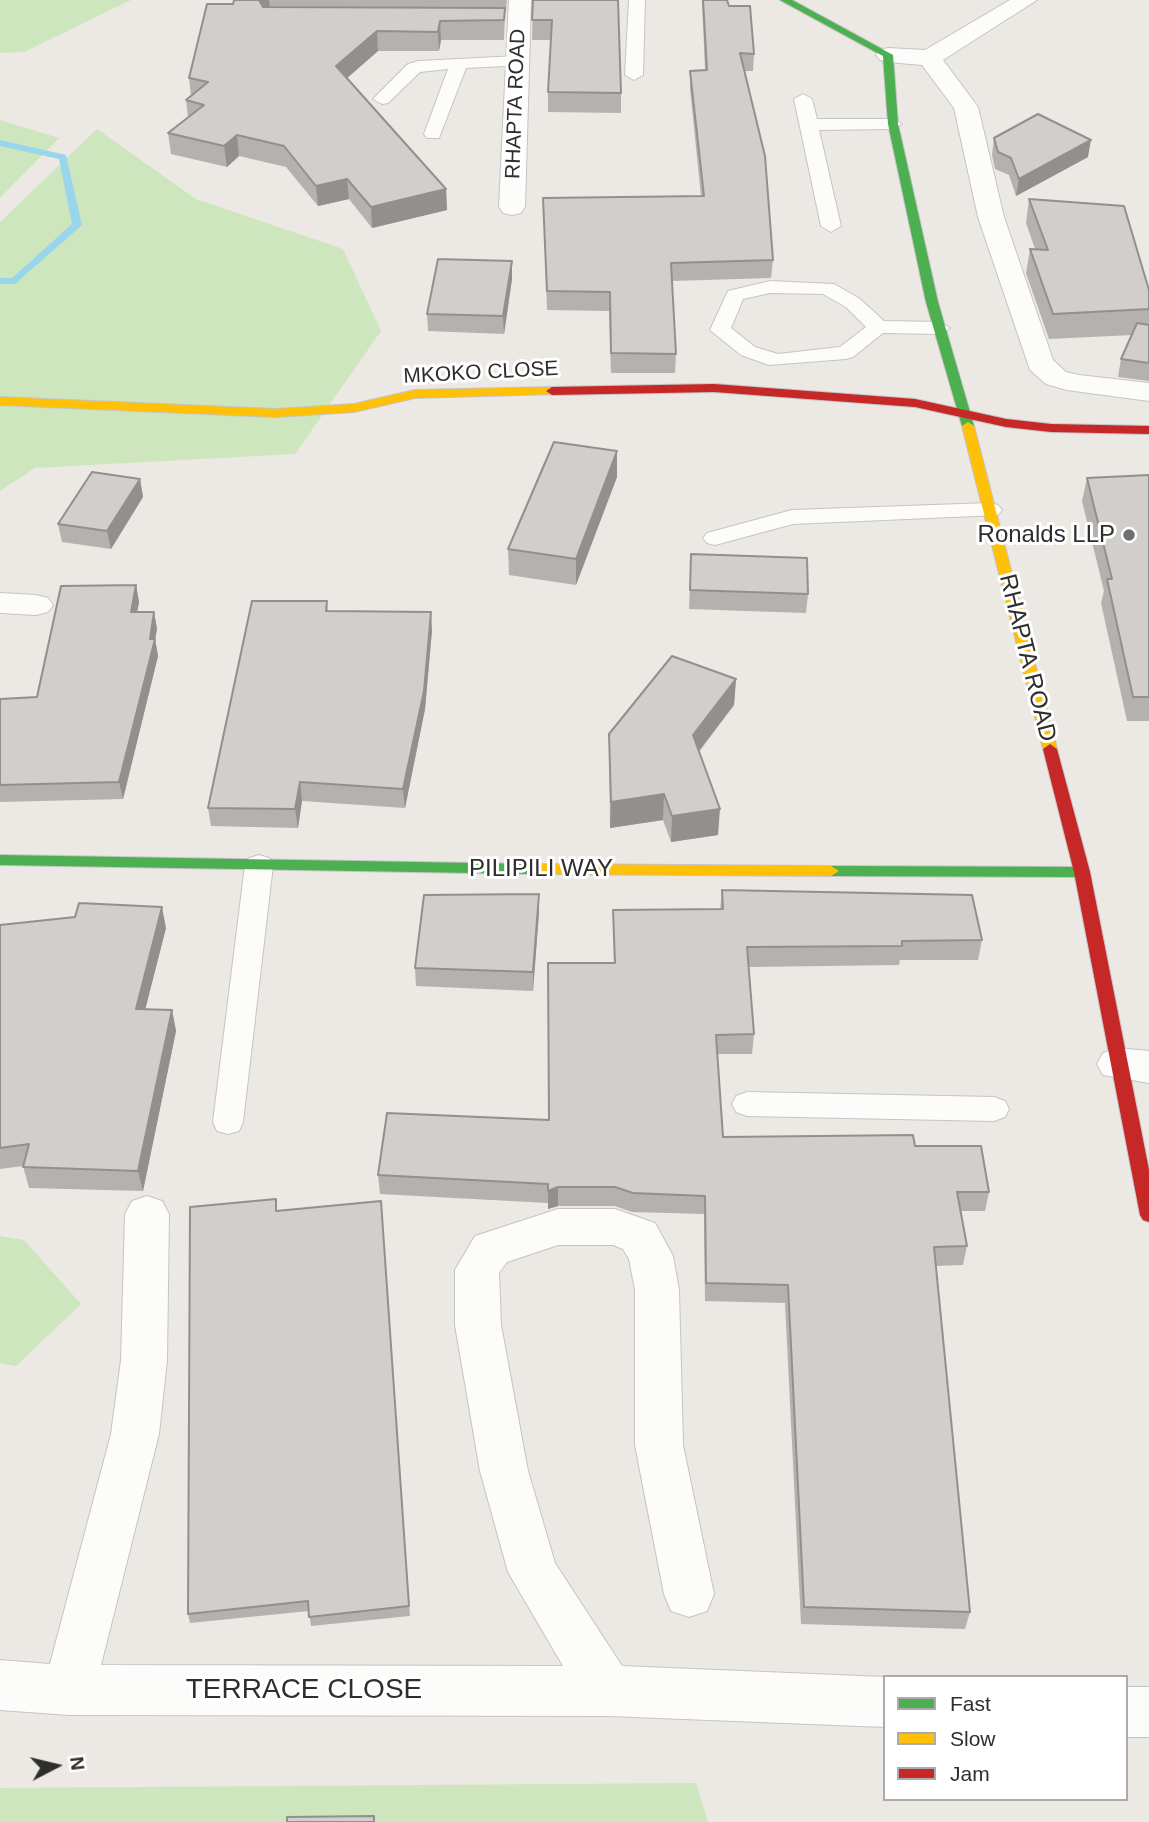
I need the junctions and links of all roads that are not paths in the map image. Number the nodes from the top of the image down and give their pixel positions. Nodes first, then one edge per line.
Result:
1 (637, 0) edge
2 (785, 0) edge
3 (1026, 0) edge
4 (515, 13) edge
5 (888, 55) junction
6 (929, 58) junction
7 (518, 61) junction
8 (459, 62) junction
9 (634, 75) dead end
10 (382, 99) dead end
11 (803, 99) dead end
12 (893, 124) junction
13 (810, 125) junction
14 (433, 134) dead end
15 (512, 207) dead end
16 (831, 226) dead end
17 (878, 327) junction
18 (940, 328) junction
19 (1149, 393) edge
20 (0, 401) edge
21 (964, 412) junction
22 (1149, 430) edge
23 (990, 510) junction
24 (715, 538) dead end
25 (0, 603) edge
26 (36, 605) dead end
27 (0, 860) edge
28 (259, 865) junction
29 (1082, 872) junction
30 (1134, 1065) edge
31 (747, 1104) dead end
32 (994, 1109) dead end
33 (228, 1122) dead end
34 (147, 1214) dead end
35 (1149, 1215) edge
36 (689, 1594) dead end
37 (0, 1685) edge
38 (69, 1690) junction
39 (608, 1691) junction
40 (883, 1702) edge
41 (1128, 1712) edge
42 (1149, 1713) edge

1 - 9 lane
2 - 5 street
3 - 6 street
4 - 7 street, RHAPTA ROAD
5 - 6 street
5 - 12 street, RHAPTA ROAD
6 - 19 street
7 - 8 lane
7 - 15 street, RHAPTA ROAD
8 - 10 lane
8 - 14 lane
11 - 13 lane
12 - 13 lane
12 - 18 street, RHAPTA ROAD
13 - 16 lane
17 - 17 lane
17 - 18 lane
18 - 21 street, RHAPTA ROAD
20 - 21 street, MKOKO CLOSE
21 - 22 street, MKOKO CLOSE
21 - 23 street, RHAPTA ROAD
23 - 24 lane
23 - 29 street, RHAPTA ROAD
25 - 26 street
27 - 28 street, PILIPILI WAY
28 - 29 street, PILIPILI WAY
28 - 33 lane
29 - 30 street, RHAPTA ROAD
30 - 35 street, RHAPTA ROAD
31 - 32 lane
34 - 38 street
36 - 39 street
37 - 38 street, TERRACE CLOSE
38 - 39 street, TERRACE CLOSE
39 - 40 street, TERRACE CLOSE
41 - 42 street

